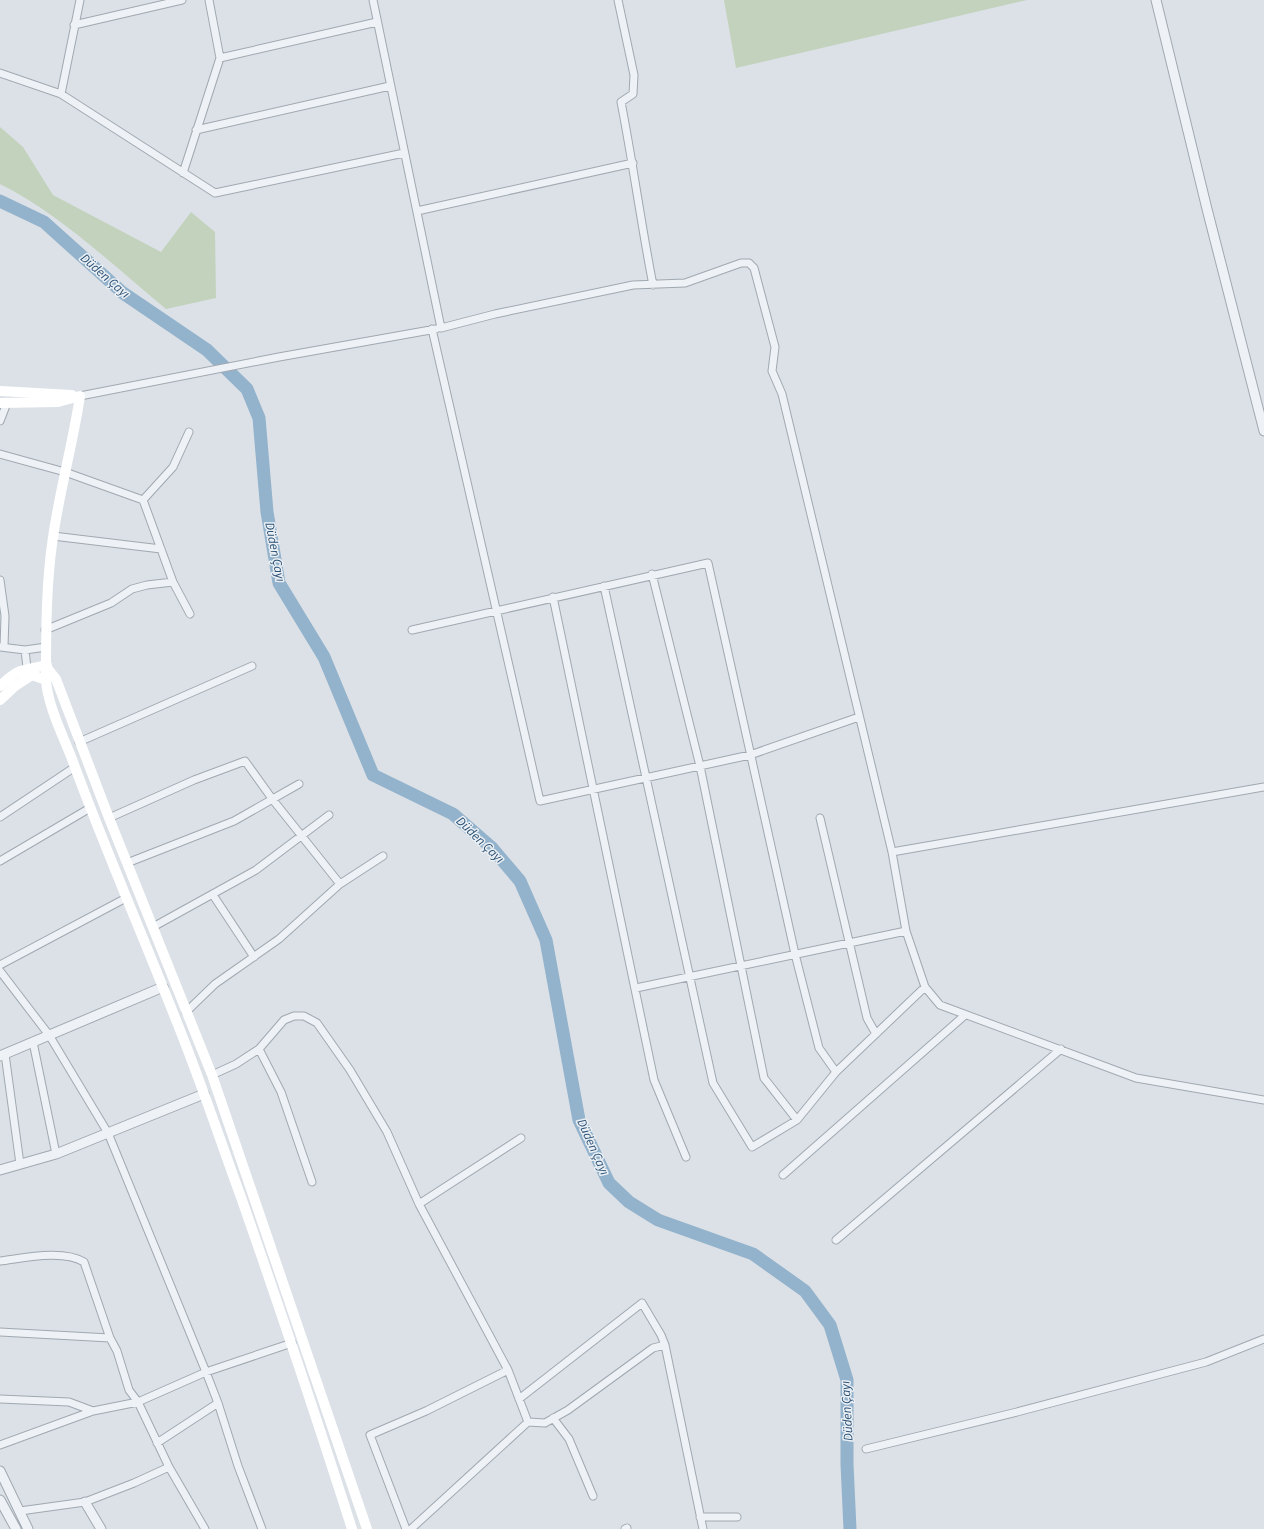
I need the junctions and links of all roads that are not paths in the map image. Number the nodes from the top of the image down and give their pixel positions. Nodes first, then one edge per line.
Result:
1 (80, 0) edge
2 (182, 0) edge
3 (209, 0) edge
4 (372, 0) edge
5 (618, 0) edge
6 (1156, 0) edge
7 (377, 22) junction
8 (74, 25) junction
9 (220, 58) junction
10 (0, 73) edge
11 (390, 86) junction
12 (61, 94) junction
13 (196, 130) junction
14 (404, 152) junction
15 (633, 164) junction
16 (183, 173) junction
17 (417, 211) junction
18 (653, 285) junction
19 (441, 328) junction
20 (432, 329) junction
21 (0, 391) edge
22 (80, 396) junction
23 (3, 403) edge
24 (0, 421) edge
25 (1264, 431) edge
26 (189, 432) dead end
27 (0, 454) edge
28 (65, 472) junction
29 (143, 500) junction
30 (53, 536) junction
31 (161, 549) junction
32 (652, 574) junction
33 (0, 580) edge
34 (173, 582) junction
35 (604, 586) junction
36 (553, 597) junction
37 (497, 610) junction
38 (190, 614) dead end
39 (45, 630) junction
40 (412, 630) dead end
41 (2, 647) edge
42 (46, 647) junction
43 (25, 650) junction
44 (252, 666) dead end
45 (46, 667) junction
46 (30, 671) junction
47 (46, 680) junction
48 (0, 686) edge
49 (0, 700) edge
50 (859, 717) junction
51 (80, 742) junction
52 (750, 755) junction
53 (700, 766) junction
54 (74, 767) junction
55 (646, 778) junction
56 (299, 784) dead end
57 (1264, 787) edge
58 (594, 789) junction
59 (273, 800) junction
60 (90, 808) junction
61 (329, 815) dead end
62 (0, 818) edge
63 (109, 818) junction
64 (820, 818) dead end
65 (302, 836) junction
66 (892, 852) junction
67 (383, 856) dead end
68 (0, 862) edge
69 (127, 863) junction
70 (340, 884) junction
71 (213, 894) junction
72 (126, 898) junction
73 (153, 927) junction
74 (906, 931) junction
75 (141, 933) junction
76 (850, 943) junction
77 (795, 954) junction
78 (254, 957) junction
79 (0, 965) edge
80 (742, 966) junction
81 (0, 971) edge
82 (690, 977) junction
83 (163, 987) junction
84 (925, 987) junction
85 (636, 988) junction
86 (186, 1012) junction
87 (966, 1015) junction
88 (876, 1034) junction
89 (49, 1035) junction
90 (33, 1042) junction
91 (259, 1049) junction
92 (1062, 1049) junction
93 (2, 1055) edge
94 (836, 1072) junction
95 (212, 1075) junction
96 (204, 1094) junction
97 (1264, 1100) edge
98 (797, 1120) junction
99 (108, 1133) junction
100 (521, 1138) dead end
101 (56, 1154) junction
102 (686, 1157) dead end
103 (20, 1164) junction
104 (0, 1170) edge
105 (783, 1175) dead end
106 (312, 1182) dead end
107 (419, 1204) junction
108 (836, 1240) dead end
109 (0, 1261) edge
110 (0, 1332) edge
111 (110, 1338) junction
112 (1264, 1339) edge
113 (292, 1343) junction
114 (665, 1345) junction
115 (508, 1370) junction
116 (206, 1372) junction
117 (0, 1399) edge
118 (519, 1399) junction
119 (138, 1402) junction
120 (218, 1403) junction
121 (93, 1411) junction
122 (553, 1418) junction
123 (528, 1422) junction
124 (156, 1443) junction
125 (0, 1445) edge
126 (866, 1449) dead end
127 (169, 1467) junction
128 (0, 1471) edge
129 (593, 1496) dead end
130 (0, 1500) edge
131 (85, 1502) junction
132 (20, 1511) junction
133 (700, 1517) junction
134 (737, 1517) dead end
135 (16, 1529) edge
136 (28, 1529) edge
137 (101, 1529) edge
138 (205, 1529) edge
139 (262, 1529) edge
140 (352, 1529) edge
141 (367, 1529) edge
142 (406, 1529) edge
143 (411, 1529) edge
144 (702, 1529) edge

1 - 8 street
2 - 8 street
3 - 9 street
4 - 7 street
5 - 15 street
6 - 25 street
7 - 9 street
7 - 11 street
8 - 12 street
9 - 13 street
10 - 12 street
11 - 13 street
11 - 14 street
12 - 16 street
13 - 16 street
14 - 16 street
14 - 17 street
15 - 17 street
15 - 18 street
17 - 19 street
18 - 19 street
18 - 50 street
19 - 20 street
20 - 22 street
20 - 37 street
21 - 22 main road
22 - 23 main road
22 - 28 main road
23 - 24 street
26 - 29 street
27 - 28 street
28 - 29 street
28 - 30 main road
29 - 31 street
30 - 31 street
30 - 39 main road
31 - 34 street
32 - 35 street
32 - 52 street
32 - 53 street
33 - 41 street
34 - 38 street
34 - 39 street
35 - 36 street
35 - 55 street
36 - 37 street
36 - 58 street
37 - 40 street
37 - 58 street
39 - 42 main road
41 - 43 street
42 - 43 street
42 - 45 main road
43 - 46 street
44 - 51 street
45 - 46 main road
45 - 47 main road
45 - 51 main road
46 - 47 main road
46 - 48 main road
46 - 49 main road
47 - 54 main road
50 - 52 street
50 - 66 street
51 - 63 main road
52 - 53 street
52 - 77 street
53 - 55 street
53 - 80 street
54 - 60 main road
54 - 62 street
55 - 58 street
55 - 82 street
56 - 59 street
57 - 66 street
58 - 85 street
59 - 63 street
59 - 65 street
59 - 69 street
60 - 68 street
60 - 72 main road
61 - 65 street
63 - 69 main road
64 - 76 street
65 - 70 street
65 - 71 street
66 - 74 street
67 - 70 street
69 - 73 main road
70 - 78 street
71 - 73 street
71 - 78 street
72 - 75 main road
72 - 79 street
73 - 75 street
73 - 86 main road
74 - 76 street
74 - 84 street
75 - 83 main road
76 - 77 street
76 - 88 street
77 - 80 street
77 - 94 street
78 - 86 street
80 - 82 street
80 - 98 street
81 - 89 street
82 - 85 street
82 - 98 street
83 - 89 street
83 - 96 main road
84 - 87 street
84 - 88 street
85 - 102 street
86 - 95 main road
87 - 92 street
87 - 105 street
88 - 94 street
89 - 90 street
89 - 99 street
90 - 93 street
90 - 101 street
91 - 95 street
91 - 106 street
91 - 107 street
92 - 97 street
92 - 108 street
93 - 103 street
94 - 98 street
95 - 141 main road
96 - 99 street
96 - 113 main road
99 - 101 street
99 - 116 street
100 - 107 street
101 - 103 street
103 - 104 street
107 - 115 street
109 - 111 street
110 - 111 street
111 - 119 street
112 - 126 street
113 - 116 street
113 - 140 main road
114 - 118 street
114 - 122 street
114 - 133 street
115 - 118 street
115 - 142 street
116 - 119 street
116 - 120 street
117 - 121 street
118 - 123 street
119 - 121 street
119 - 124 street
120 - 124 street
120 - 139 street
121 - 125 street
122 - 123 street
122 - 129 street
123 - 143 street
124 - 127 street
127 - 131 street
127 - 138 street
128 - 132 street
130 - 135 street
131 - 132 street
131 - 137 street
132 - 136 street
133 - 134 street
133 - 144 street

